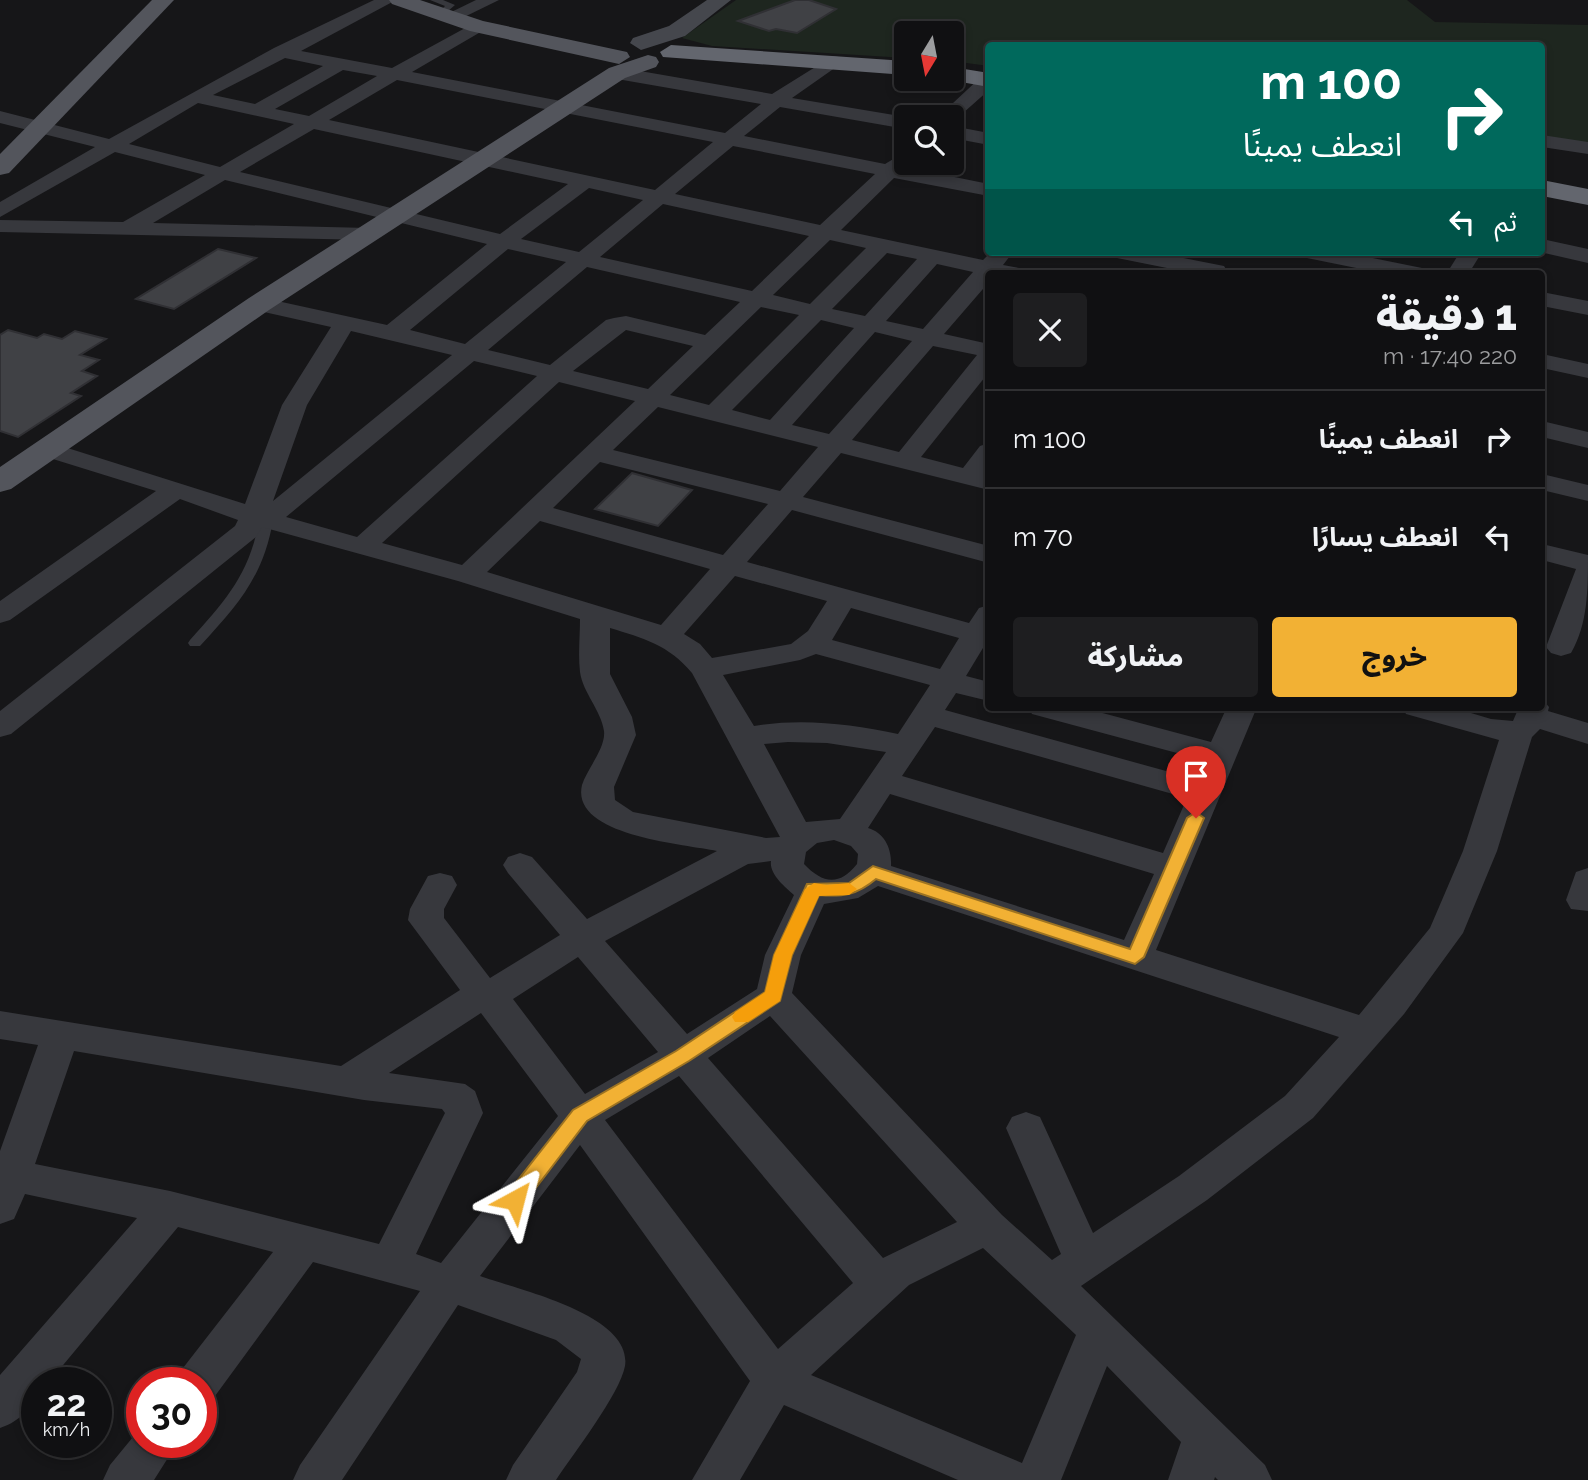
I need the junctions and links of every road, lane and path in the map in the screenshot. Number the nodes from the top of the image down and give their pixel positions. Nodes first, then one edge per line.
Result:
1 (164, 0) edge
2 (387, 0) edge
3 (401, 0) edge
4 (490, 0) edge
5 (720, 0) edge
6 (441, 11) edge
7 (478, 26) junction
8 (280, 52) junction
9 (644, 53) junction
10 (832, 61) junction
11 (340, 64) junction
12 (894, 67) edge
13 (394, 74) junction
14 (964, 76) edge
15 (985, 79) edge
16 (985, 84) edge
17 (195, 97) junction
18 (778, 99) junction
19 (961, 105) edge
20 (563, 107) junction
21 (257, 111) junction
22 (0, 117) edge
23 (894, 121) edge
24 (312, 123) junction
25 (40, 126) junction
26 (964, 134) edge
27 (985, 138) edge
28 (729, 140) junction
29 (1545, 141) edge
30 (110, 145) junction
31 (1588, 148) edge
32 (483, 159) junction
33 (894, 162) edge
34 (894, 167) edge
35 (0, 168) edge
36 (222, 174) junction
37 (938, 175) edge
38 (584, 182) junction
39 (985, 189) edge
40 (1545, 189) edge
41 (1588, 197) edge
42 (660, 198) junction
43 (0, 211) edge
44 (394, 217) junction
45 (0, 226) edge
46 (130, 227) junction
47 (825, 233) junction
48 (369, 234) junction
49 (503, 242) junction
50 (882, 245) junction
51 (1545, 247) edge
52 (932, 256) junction
53 (1151, 256) edge
54 (1330, 256) edge
55 (1588, 256) edge
56 (584, 258) junction
57 (1000, 264) edge
58 (1220, 265) edge
59 (1399, 270) edge
60 (985, 279) edge
61 (756, 298) junction
62 (1545, 300) edge
63 (259, 304) junction
64 (1588, 308) edge
65 (817, 311) junction
66 (870, 323) junction
67 (344, 325) junction
68 (392, 333) junction
69 (926, 336) junction
70 (709, 343) junction
71 (466, 353) junction
72 (985, 353) edge
73 (985, 359) edge
74 (1545, 362) edge
75 (1588, 372) edge
76 (554, 374) junction
77 (652, 398) junction
78 (715, 413) junction
79 (776, 428) junction
80 (1545, 430) edge
81 (1588, 440) edge
82 (835, 443) junction
83 (49, 450) junction
84 (594, 453) junction
85 (905, 461) junction
86 (985, 463) edge
87 (979, 480) edge
88 (0, 482) edge
89 (1545, 483) edge
90 (177, 489) junction
91 (1588, 493) edge
92 (785, 500) junction
93 (534, 511) junction
94 (260, 519) junction
95 (362, 547) junction
96 (1545, 553) edge
97 (985, 554) edge
98 (1588, 564) edge
99 (731, 565) junction
100 (1588, 573) edge
101 (468, 575) junction
102 (844, 597) junction
103 (0, 614) edge
104 (595, 616) junction
105 (985, 620) edge
106 (667, 636) junction
107 (195, 643) dead end
108 (811, 643) junction
109 (1555, 648) edge
110 (705, 669) junction
111 (946, 681) junction
112 (985, 691) edge
113 (1058, 711) edge
114 (1240, 711) edge
115 (1430, 711) edge
116 (928, 715) junction
117 (1528, 718) edge
118 (0, 727) edge
119 (1588, 734) edge
120 (746, 737) junction
121 (907, 746) junction
122 (1222, 755) junction
123 (883, 781) junction
124 (1206, 793) junction
125 (849, 832) junction
126 (783, 845) junction
127 (520, 865) dead end
128 (1175, 869) junction
129 (873, 872) junction
130 (440, 885) dead end
131 (814, 889) junction
132 (583, 937) junction
133 (1135, 957) junction
134 (773, 996) junction
135 (486, 998) junction
136 (0, 1025) edge
137 (1366, 1032) junction
138 (61, 1034) junction
139 (682, 1056) junction
140 (347, 1082) junction
141 (580, 1116) junction
142 (1026, 1128) dead end
143 (4, 1185) edge
144 (170, 1208) junction
145 (987, 1227) junction
146 (304, 1242) junction
147 (390, 1265) junction
148 (1067, 1273) junction
149 (449, 1284) junction
150 (880, 1284) junction
151 (1100, 1330) junction
152 (210, 1367) edge
153 (775, 1380) junction
154 (0, 1408) edge
155 (1206, 1436) junction
156 (143, 1458) edge
157 (126, 1480) edge
158 (316, 1480) edge
159 (530, 1480) edge
160 (715, 1480) edge
161 (1010, 1480) edge
162 (1038, 1480) edge
163 (1191, 1480) edge
164 (1249, 1480) edge

1 - 25 main road
2 - 8 street
3 - 6 main road
4 - 6 street
5 - 9 street
6 - 7 main road
7 - 9 main road
7 - 13 street
8 - 11 street
8 - 17 street
9 - 10 highway
9 - 18 street
9 - 20 main road
10 - 12 highway
10 - 18 street
11 - 13 street
11 - 21 street
13 - 20 street
13 - 24 street
14 - 15 highway
16 - 19 street
17 - 21 street
17 - 30 street
18 - 23 street
18 - 28 street
20 - 28 street
20 - 32 main road
21 - 24 street
22 - 25 street
24 - 32 street
24 - 36 street
25 - 30 street
25 - 35 main road
26 - 27 street
28 - 33 street
28 - 42 street
29 - 31 street
30 - 36 street
30 - 43 street
32 - 38 street
32 - 44 main road
34 - 47 street
36 - 44 street
36 - 46 street
37 - 39 street
38 - 42 street
38 - 49 street
40 - 41 highway
42 - 47 street
42 - 56 street
44 - 48 main road
44 - 49 street
45 - 46 street
46 - 48 street
47 - 50 street
47 - 61 street
48 - 63 main road
49 - 56 street
49 - 68 street
50 - 52 street
50 - 65 street
51 - 55 street
52 - 57 street
52 - 66 street
53 - 58 street
54 - 59 street
56 - 61 street
56 - 71 street
60 - 69 street
61 - 65 street
61 - 70 street
62 - 64 street
63 - 67 street
63 - 83 main road
65 - 66 street
65 - 78 street
66 - 69 street
66 - 79 street
67 - 68 street
67 - 94 street
68 - 71 street
69 - 72 street
69 - 82 street
70 - 76 street
70 - 77 street
71 - 76 street
71 - 94 street
73 - 85 street
74 - 75 street
76 - 77 street
76 - 95 street
77 - 78 street
77 - 84 street
78 - 79 street
79 - 82 street
80 - 81 street
82 - 85 street
82 - 92 street
83 - 88 main road
83 - 90 street
84 - 92 street
84 - 93 street
85 - 87 street
86 - 87 street
89 - 91 street
90 - 94 street
90 - 103 street
92 - 97 street
92 - 99 street
93 - 99 street
93 - 101 street
94 - 95 street
94 - 107 lane
94 - 118 street
95 - 101 street
96 - 98 street
99 - 102 street
99 - 106 street
100 - 109 street
101 - 104 street
102 - 105 street
102 - 108 street
104 - 106 street
104 - 126 street
105 - 111 street
106 - 110 street
108 - 110 street
108 - 111 street
110 - 120 street
111 - 112 street
111 - 116 street
113 - 122 street
114 - 122 street
115 - 117 street
116 - 121 street
116 - 124 street
117 - 119 street
117 - 137 street
120 - 121 street
120 - 126 street
121 - 123 street
122 - 124 street
123 - 125 street
123 - 128 street
124 - 128 street
125 - 126 street
125 - 129 street
126 - 131 street
126 - 132 street
127 - 132 street
128 - 133 street
129 - 131 street
129 - 133 street
130 - 135 street
131 - 134 street
132 - 135 street
132 - 139 street
133 - 137 street
134 - 139 street
134 - 145 street
135 - 140 street
135 - 141 street
136 - 138 street
137 - 148 street
138 - 140 street
138 - 143 street
139 - 141 street
139 - 150 street
140 - 147 street
141 - 149 street
141 - 153 street
142 - 148 street
143 - 144 street
144 - 146 street
144 - 154 street
145 - 148 street
145 - 150 street
146 - 147 street
146 - 152 street
147 - 149 street
148 - 151 street
149 - 158 street
149 - 159 street
150 - 153 street
151 - 155 street
151 - 162 street
153 - 160 street
153 - 161 street
155 - 163 street
155 - 164 street
156 - 157 street

